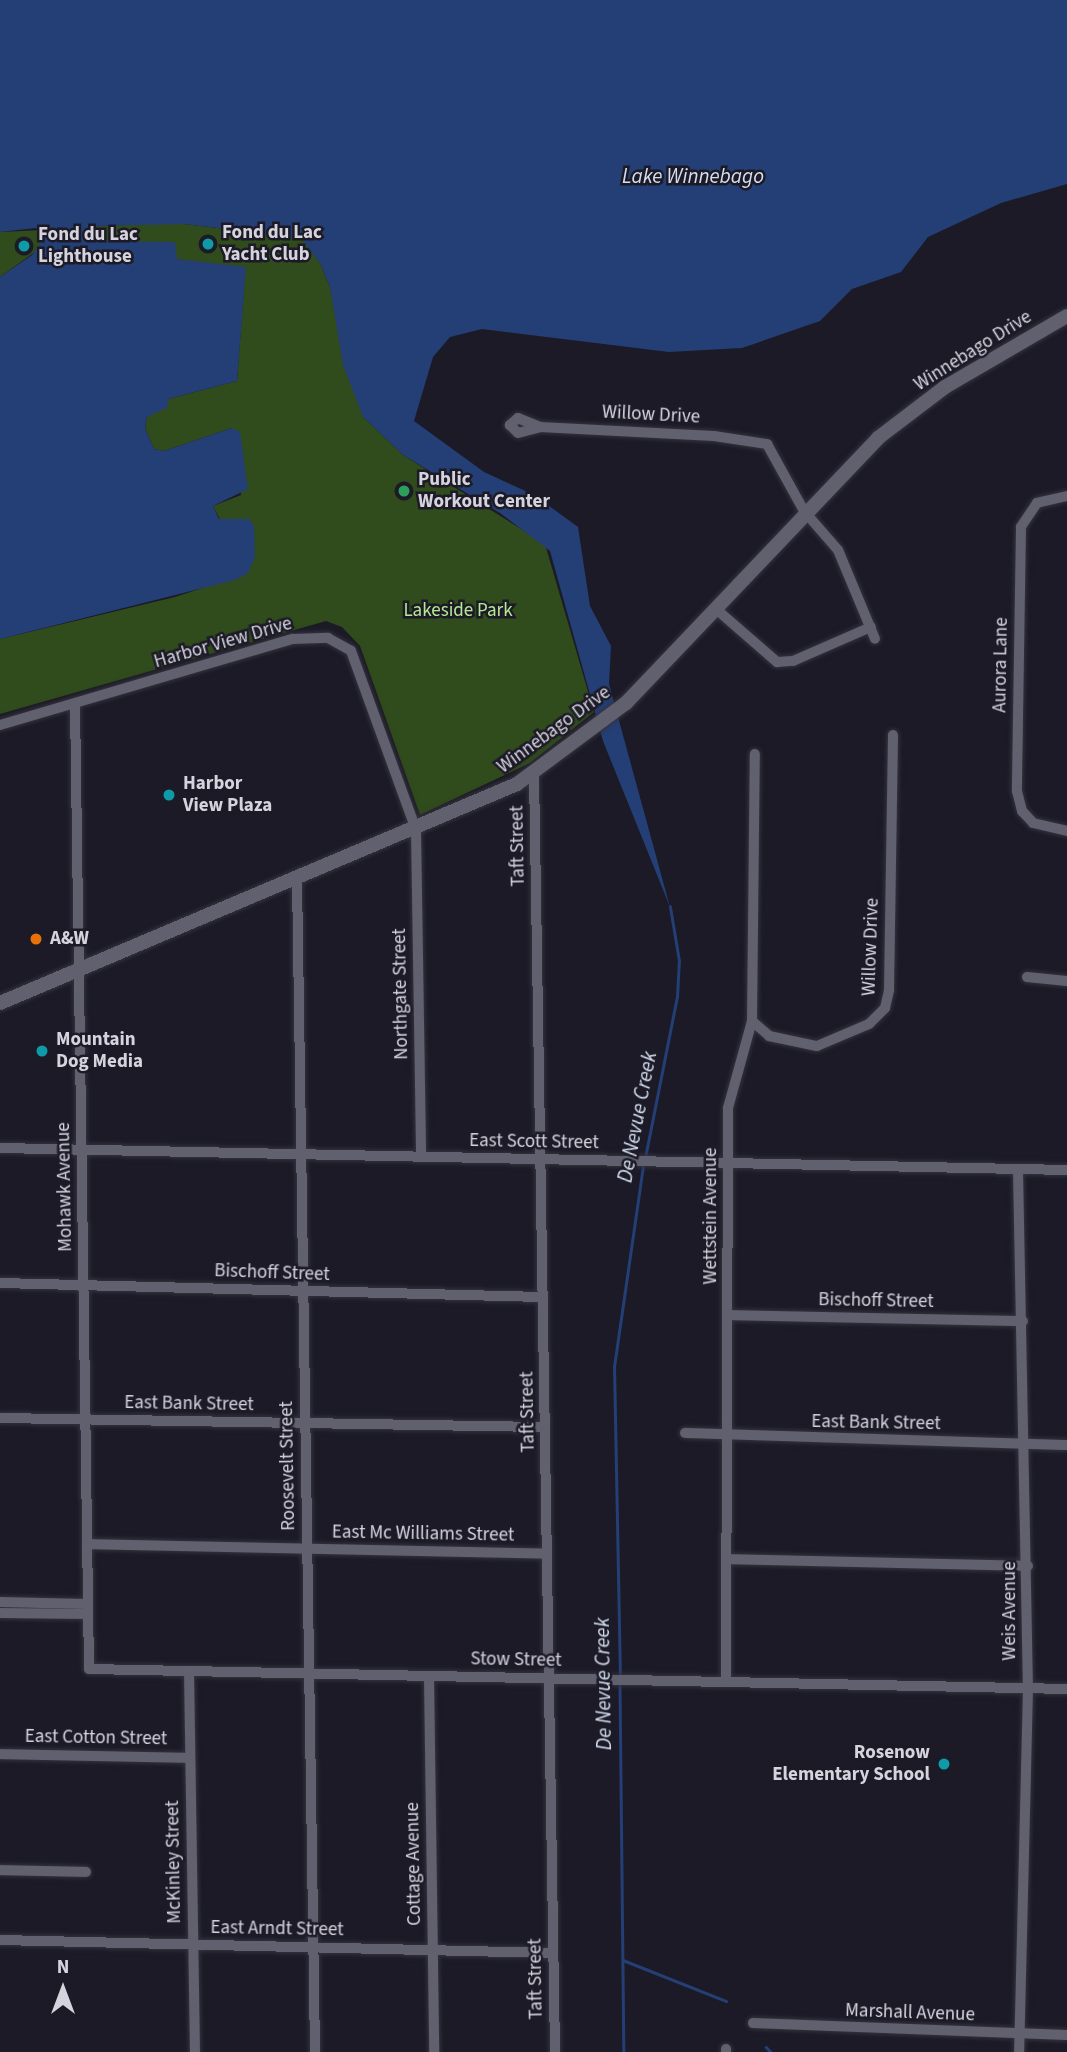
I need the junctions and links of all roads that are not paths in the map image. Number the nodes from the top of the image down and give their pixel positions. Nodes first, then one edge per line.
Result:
1 (1067, 316) edge
2 (540, 427) dead end
3 (1067, 496) edge
4 (804, 511) junction
5 (716, 609) junction
6 (870, 627) junction
7 (875, 639) dead end
8 (75, 704) junction
9 (0, 725) edge
10 (893, 735) dead end
11 (755, 754) dead end
12 (534, 772) junction
13 (416, 830) junction
14 (1067, 831) edge
15 (297, 879) junction
16 (81, 969) junction
17 (1027, 977) dead end
18 (1067, 981) edge
19 (0, 1003) edge
20 (752, 1021) junction
21 (0, 1148) edge
22 (81, 1149) junction
23 (301, 1154) junction
24 (421, 1157) junction
25 (541, 1160) junction
26 (727, 1164) junction
27 (1018, 1170) junction
28 (1067, 1170) edge
29 (0, 1283) edge
30 (84, 1285) junction
31 (303, 1292) junction
32 (543, 1297) junction
33 (729, 1315) junction
34 (1023, 1321) junction
35 (0, 1418) edge
36 (86, 1419) junction
37 (304, 1423) junction
38 (545, 1427) junction
39 (685, 1433) dead end
40 (728, 1437) junction
41 (1027, 1444) junction
42 (1067, 1445) edge
43 (87, 1544) junction
44 (307, 1549) junction
45 (547, 1554) junction
46 (727, 1559) junction
47 (1028, 1566) junction
48 (0, 1602) edge
49 (87, 1609) junction
50 (0, 1613) edge
51 (89, 1669) joint
52 (189, 1671) junction
53 (309, 1673) junction
54 (429, 1676) junction
55 (549, 1678) junction
56 (726, 1682) junction
57 (1028, 1689) junction
58 (1067, 1689) edge
59 (0, 1754) edge
60 (190, 1758) junction
61 (0, 1870) edge
62 (86, 1872) dead end
63 (0, 1940) edge
64 (193, 1945) junction
65 (313, 1947) junction
66 (433, 1950) junction
67 (553, 1953) junction
68 (753, 2023) dead end
69 (1019, 2034) junction
70 (1067, 2035) edge
71 (195, 2052) edge
72 (315, 2052) edge
73 (435, 2052) edge
74 (555, 2052) edge
75 (1019, 2052) edge

1 - 4 main road, Winnebago Drive
2 - 4 street, Willow Drive
3 - 14 street, Aurora Lane
4 - 5 main road, Winnebago Drive
4 - 6 street, Willow Drive
5 - 6 street
5 - 12 main road, Winnebago Drive
6 - 7 street, Willow Drive
8 - 9 street, Harbor View Drive
8 - 13 street, Harbor View Drive
8 - 16 street, Mohawk Avenue
10 - 20 street, Willow Drive
11 - 20 street, Wettstein Avenue
12 - 13 main road, Winnebago Drive
12 - 25 street, Taft Street
13 - 15 main road, Winnebago Drive
13 - 24 street, Northgate Street
15 - 16 main road, Winnebago Drive
15 - 23 street, Roosevelt Street
16 - 19 main road, Winnebago Drive
16 - 22 street, Mohawk Avenue
17 - 18 street
20 - 26 street, Wettstein Avenue
21 - 22 street, East Scott Street
22 - 23 street, East Scott Street
22 - 30 street, Mohawk Avenue
23 - 24 street, East Scott Street
23 - 31 street, Roosevelt Street
24 - 25 street, East Scott Street
25 - 26 street, East Scott Street
25 - 32 street, Taft Street
26 - 27 street, East Scott Street
26 - 33 street, Wettstein Avenue
27 - 28 street, East Scott Street
27 - 34 street, Weis Avenue
29 - 30 street, Bischoff Street
30 - 31 street, Bischoff Street
30 - 36 street, Mohawk Avenue
31 - 32 street, Bischoff Street
31 - 37 street, Roosevelt Street
32 - 38 street, Taft Street
33 - 34 street, Bischoff Street
33 - 40 street, Wettstein Avenue
34 - 41 street, Weis Avenue
35 - 36 street, East Bank Street
36 - 37 street, East Bank Street
36 - 43 street, Mohawk Avenue
37 - 38 street, East Bank Street
37 - 44 street, Roosevelt Street
38 - 45 street, Taft Street
39 - 40 street, East Bank Street
40 - 41 street, East Bank Street
40 - 46 street, Wettstein Avenue
41 - 42 street, East Bank Street
41 - 47 street, Weis Avenue
43 - 44 street, East Mc Williams Street
43 - 49 street, Mohawk Avenue
44 - 45 street, East Mc Williams Street
44 - 53 street, Roosevelt Street
45 - 55 street, Taft Street
46 - 47 street
46 - 56 street, Wettstein Avenue
47 - 57 street, Weis Avenue
48 - 49 street
49 - 50 street
49 - 51 street, Mohawk Avenue
51 - 52 street, Stow Street
52 - 53 street, Stow Street
52 - 60 street, McKinley Street
53 - 54 street, Stow Street
53 - 65 street, Roosevelt Street
54 - 55 street, Stow Street
54 - 66 street, Cottage Avenue
55 - 56 street, Stow Street
55 - 67 street, Taft Street
56 - 57 street, Stow Street
57 - 58 street, Stow Street
57 - 69 street, Weis Avenue
59 - 60 street, East Cotton Street
60 - 64 street, McKinley Street
61 - 62 street
63 - 64 street, East Arndt Street
64 - 65 street, East Arndt Street
64 - 71 street, McKinley Street
65 - 66 street, East Arndt Street
65 - 72 street, Roosevelt Street
66 - 67 street, East Arndt Street
66 - 73 street, Cottage Avenue
67 - 74 street, Taft Street
68 - 69 street, Marshall Avenue
69 - 70 street, Marshall Avenue
69 - 75 street, Weis Avenue

